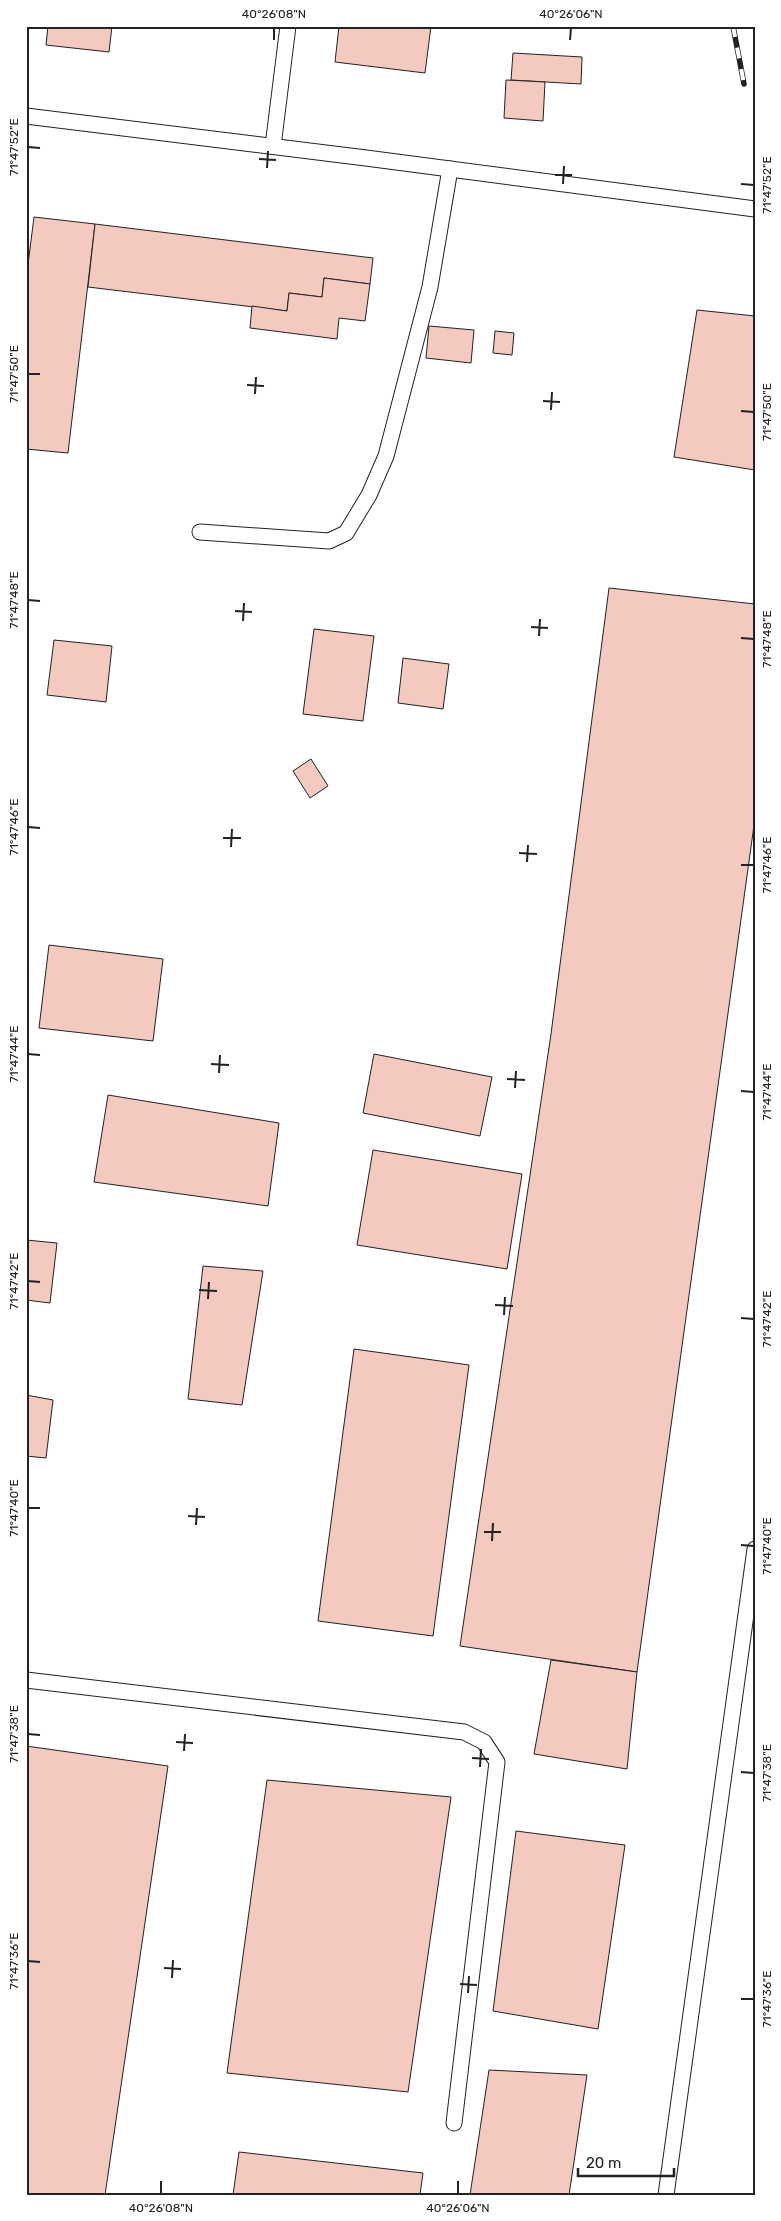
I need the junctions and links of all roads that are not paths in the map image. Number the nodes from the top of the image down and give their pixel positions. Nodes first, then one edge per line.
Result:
1 (288, 26) edge
2 (26, 116) edge
3 (273, 146) junction
4 (450, 168) junction
5 (755, 209) edge
6 (200, 532) dead end
7 (755, 1549) edge
8 (26, 1680) edge
9 (454, 2123) dead end
10 (666, 2195) edge

1 - 3 lane
2 - 3 lane
3 - 4 lane
4 - 5 lane
4 - 6 lane
7 - 10 lane
8 - 9 lane

